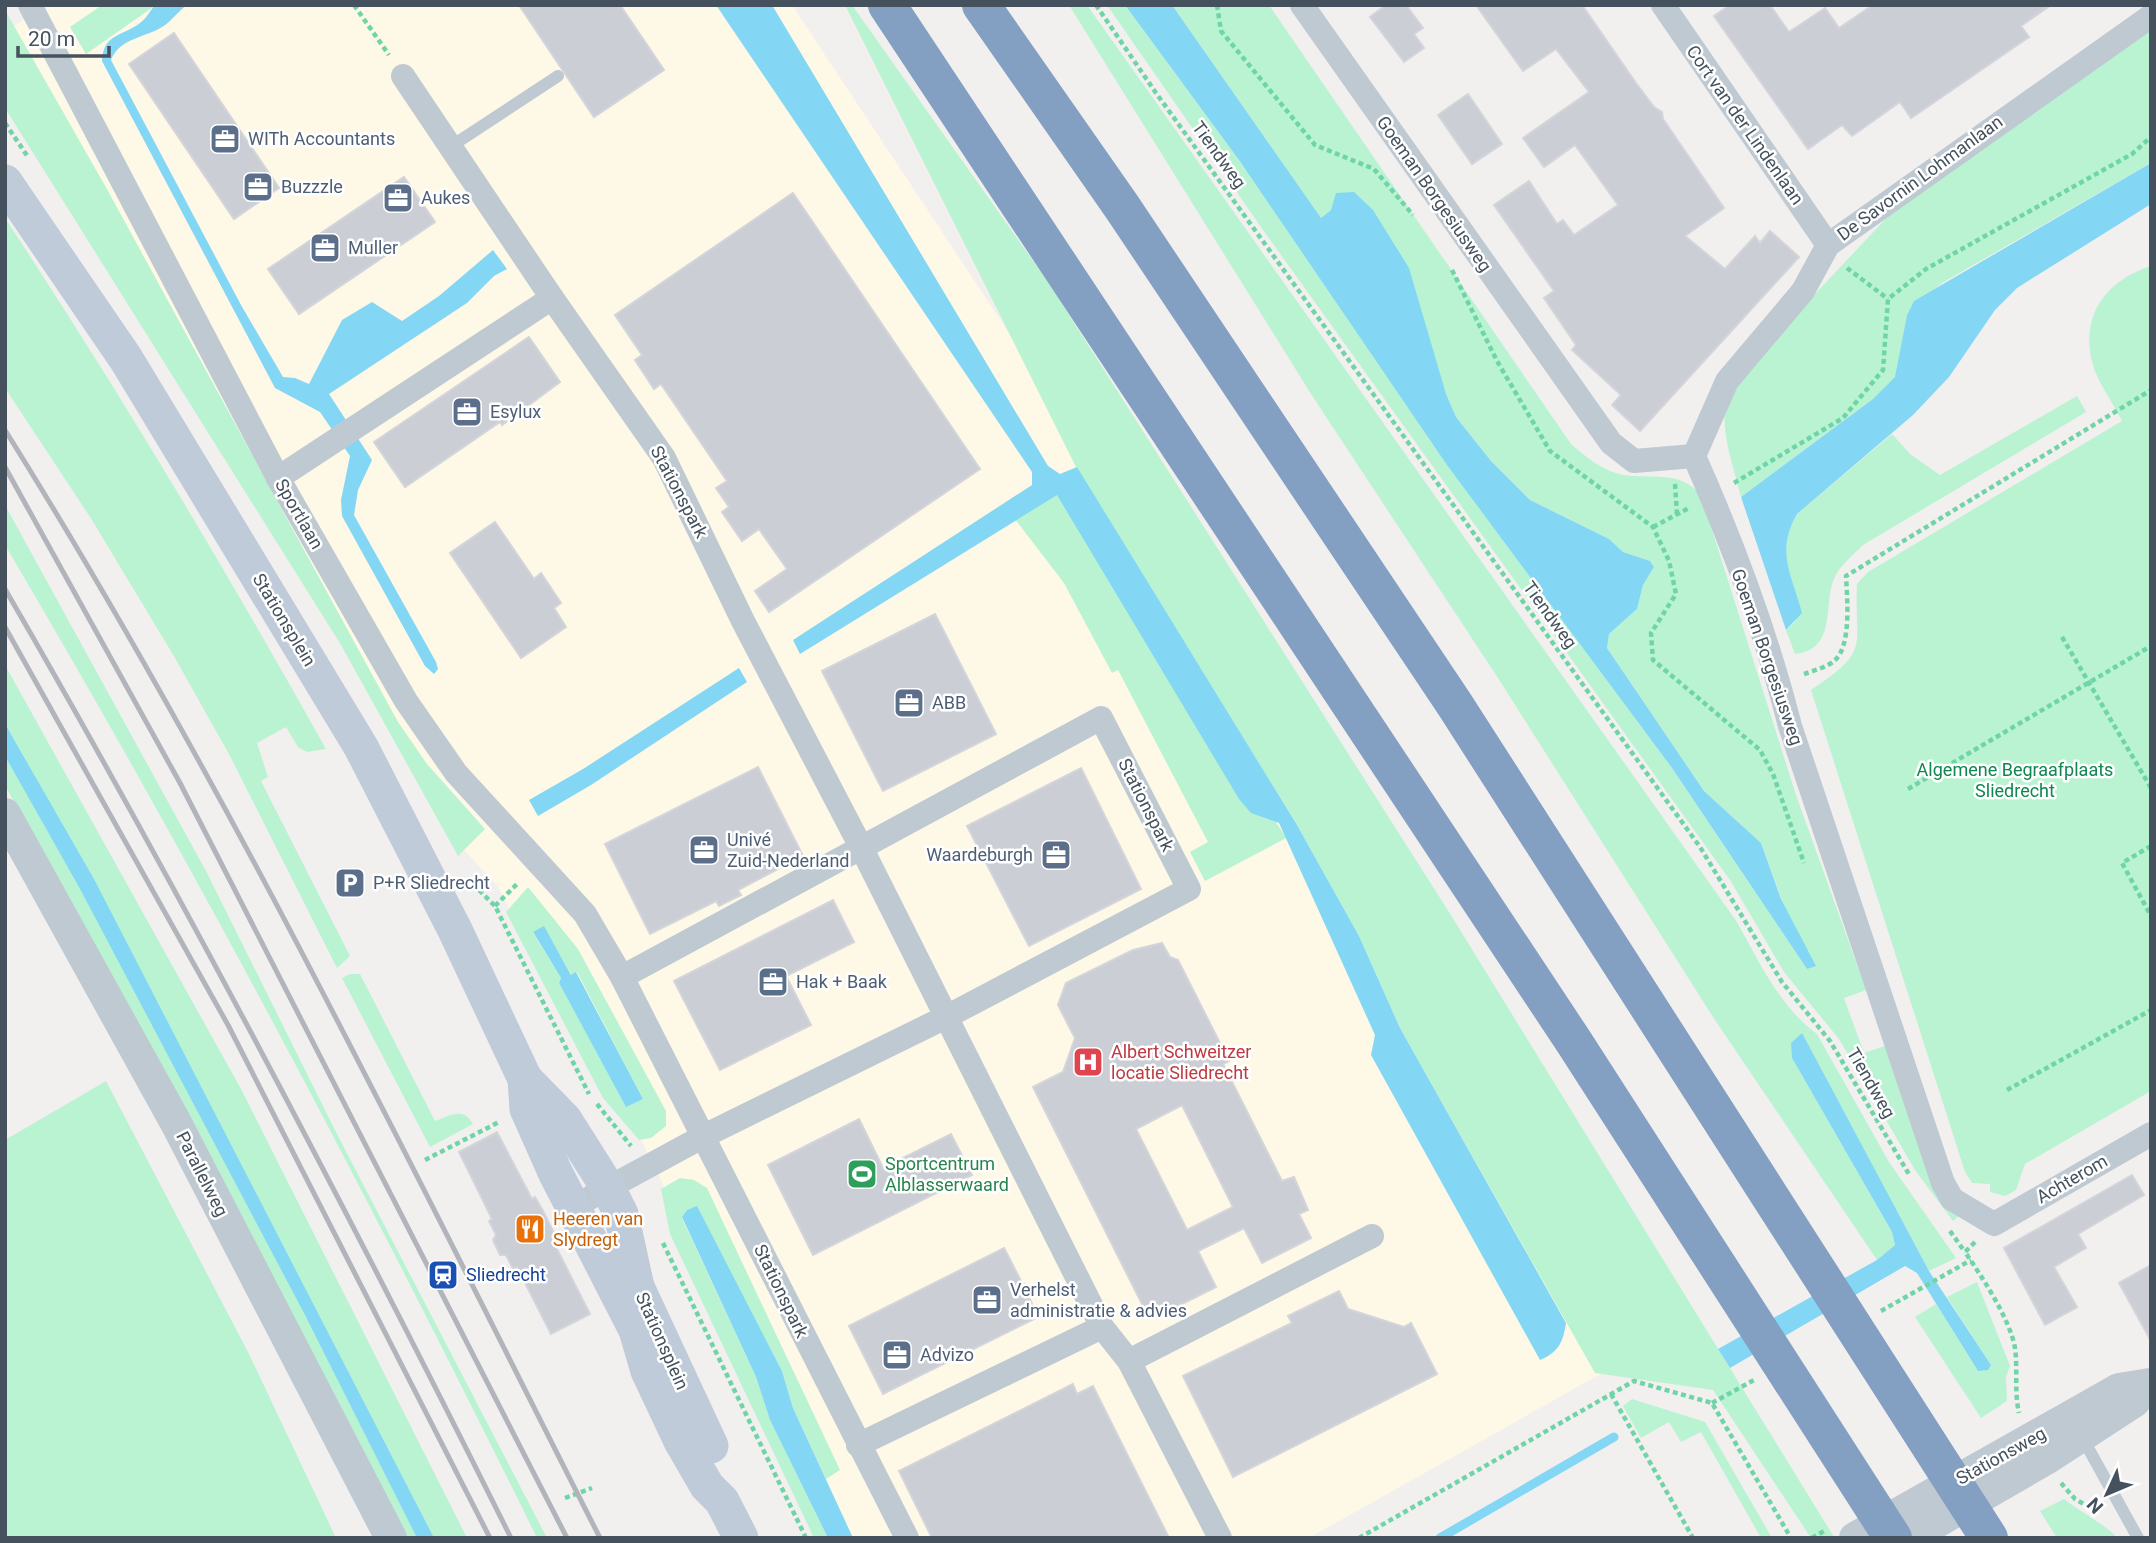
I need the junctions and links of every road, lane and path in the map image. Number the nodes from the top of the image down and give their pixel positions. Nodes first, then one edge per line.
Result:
1 (354, 5) edge
2 (887, 5) edge
3 (981, 5) edge
4 (1096, 5) edge
5 (1217, 5) edge
6 (1302, 5) edge
7 (1662, 5) edge
8 (36, 8) edge
9 (2151, 16) edge
10 (403, 76) joint
11 (558, 76) dead end
12 (2151, 137) edge
13 (450, 147) junction
14 (5, 182) edge
15 (1416, 218) dead end
16 (1828, 245) junction
17 (1448, 260) dead end
18 (552, 298) junction
19 (1888, 299) junction
20 (2151, 390) edge
21 (1694, 456) junction
22 (278, 478) junction
23 (1712, 496) junction
24 (1653, 527) junction
25 (2062, 637) dead end
26 (2151, 646) edge
27 (1779, 682) junction
28 (2091, 684) junction
29 (2151, 788) edge
30 (1908, 789) dead end
31 (5, 814) edge
32 (2151, 846) edge
33 (862, 849) junction
34 (1835, 853) junction
35 (2151, 916) edge
36 (622, 977) junction
37 (2151, 1010) edge
38 (946, 1017) junction
39 (2007, 1090) dead end
40 (526, 1093) junction
41 (477, 1122) dead end
42 (482, 1131) junction
43 (2151, 1135) edge
44 (704, 1136) junction
45 (425, 1160) dead end
46 (1912, 1178) dead end
47 (608, 1188) junction
48 (573, 1206) junction
49 (1942, 1220) dead end
50 (1994, 1224) junction
51 (660, 1236) dead end
52 (1372, 1236) dead end
53 (1965, 1252) junction
54 (1971, 1260) junction
55 (1915, 1293) dead end
56 (1102, 1327) junction
57 (1129, 1361) junction
58 (2150, 1384) edge
59 (1611, 1394) junction
60 (2020, 1416) dead end
61 (2076, 1426) junction
62 (858, 1446) junction
63 (2046, 1459) junction
64 (592, 1488) dead end
65 (565, 1498) dead end
66 (722, 1501) junction
67 (2103, 1515) dead end
68 (391, 1538) edge
69 (741, 1538) edge
70 (806, 1538) edge
71 (906, 1538) edge
72 (1220, 1538) edge
73 (1359, 1538) edge
74 (1693, 1538) edge
75 (1791, 1538) edge
76 (1855, 1538) edge
77 (1893, 1538) edge
78 (1909, 1538) edge
79 (1989, 1538) edge
80 (2138, 1538) edge

1 - 10 path
2 - 77 highway
3 - 79 highway
4 - 46 path, Tiendweg
5 - 15 path
6 - 21 street, Goeman Borgesiusweg
7 - 16 street, Cort van der Lindenlaan
8 - 22 street, Sportlaan
9 - 16 street, De Savornin Lohmanlaan
10 - 13 street, Stationspark
11 - 13 lane
12 - 19 path
13 - 18 street, Stationspark
14 - 40 main road, Stationsplein
16 - 19 path
16 - 21 street, De Savornin Lohmanlaan
17 - 24 path
18 - 22 street
18 - 33 street, Stationspark
19 - 23 path
20 - 27 path
21 - 23 street, Goeman Borgesiusweg
22 - 36 street, Sportlaan
23 - 24 path
23 - 27 street, Goeman Borgesiusweg
24 - 34 path
25 - 28 path
26 - 28 path
27 - 34 street, Goeman Borgesiusweg
28 - 29 path
28 - 30 path
31 - 68 street, Parallelweg
32 - 35 path
33 - 36 street, Stationspark
33 - 38 street, Stationspark
33 - 38 street, Stationspark
34 - 50 street, Goeman Borgesiusweg
36 - 44 street, Stationspark
37 - 39 path
38 - 44 street, Stationspark
38 - 56 street, Stationspark
40 - 42 path
40 - 47 main road, Stationsplein
40 - 48 main road, Stationsplein
41 - 42 path
42 - 45 path
43 - 50 street, Achterom
44 - 47 street, Stationspark
44 - 62 street, Stationspark
47 - 48 street, Stationspark
47 - 66 main road, Stationsplein
48 - 66 main road, Stationsplein
49 - 53 path
50 - 53 path
51 - 70 path
52 - 57 street
53 - 54 path
54 - 55 path
54 - 60 path
56 - 57 street, Stationspark
56 - 62 street
57 - 72 street, Stationspark
58 - 61 street, Stationsweg
59 - 73 path
59 - 74 path
59 - 75 path
61 - 63 street, Stationsweg
61 - 76 street, Stationsweg
61 - 80 lane
62 - 71 street, Stationspark
63 - 67 path
63 - 78 street, Stationsweg
64 - 65 path
66 - 69 main road, Stationsplein

